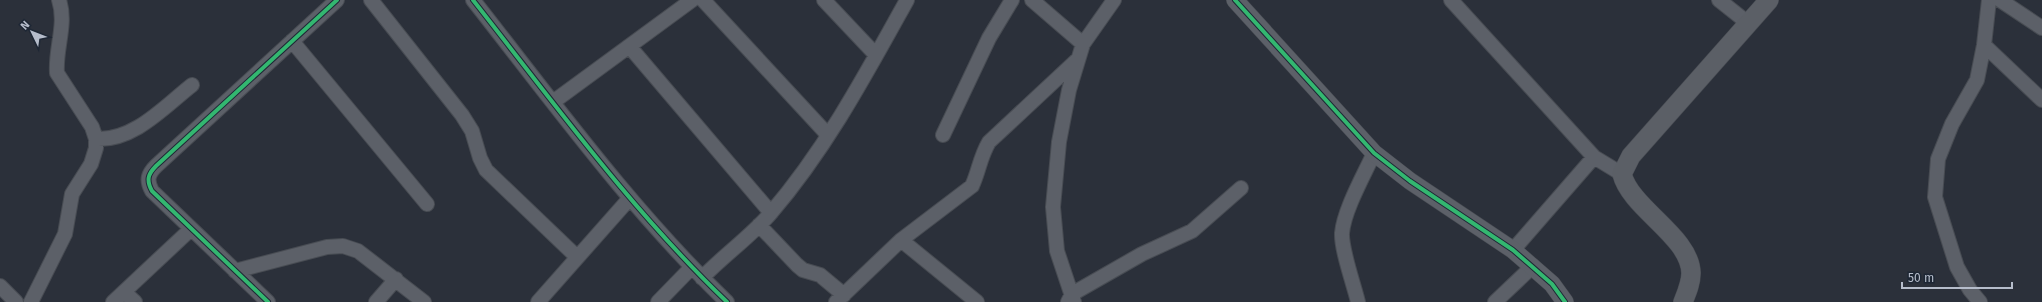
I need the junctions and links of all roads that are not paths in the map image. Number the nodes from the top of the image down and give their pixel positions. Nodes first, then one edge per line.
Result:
1 (59, 0) edge
2 (337, 0) edge
3 (371, 0) edge
4 (473, 0) edge
5 (692, 0) edge
6 (703, 0) edge
7 (824, 0) edge
8 (907, 0) edge
9 (1012, 0) edge
10 (1032, 0) edge
11 (1114, 0) edge
12 (1235, 0) edge
13 (1452, 0) edge
14 (1719, 0) edge
15 (1768, 0) edge
16 (1989, 0) edge
17 (2000, 0) edge
18 (1047, 5) edge
19 (1748, 23) junction
20 (2042, 28) edge
21 (292, 41) junction
22 (1083, 44) junction
23 (1984, 45) junction
24 (629, 46) junction
25 (876, 55) junction
26 (1078, 59) junction
27 (192, 85) dead end
28 (2042, 100) edge
29 (553, 102) junction
30 (828, 135) junction
31 (943, 135) dead end
32 (96, 139) junction
33 (1374, 153) junction
34 (1594, 157) junction
35 (1622, 174) junction
36 (1241, 188) dead end
37 (630, 198) junction
38 (426, 204) dead end
39 (771, 213) junction
40 (759, 225) junction
41 (191, 229) junction
42 (901, 240) junction
43 (1513, 250) junction
44 (577, 257) junction
45 (1533, 266) junction
46 (692, 267) junction
47 (235, 270) junction
48 (702, 278) junction
49 (396, 279) junction
50 (124, 292) junction
51 (840, 298) edge
52 (1071, 299) edge
53 (31, 302) edge
54 (113, 302) edge
55 (135, 302) edge
56 (268, 302) edge
57 (376, 302) edge
58 (424, 302) edge
59 (538, 302) edge
60 (658, 302) edge
61 (727, 302) edge
62 (977, 302) edge
63 (1358, 302) edge
64 (1495, 302) edge
65 (1565, 302) edge
66 (1683, 302) edge
67 (1980, 302) edge

1 - 32 street
2 - 21 street
3 - 44 street
4 - 29 street
5 - 24 street
6 - 30 street
7 - 25 street
8 - 25 street
9 - 31 street
10 - 18 street
11 - 22 street
12 - 33 street
13 - 34 street
14 - 19 street
15 - 19 main road
16 - 23 street
17 - 20 street
18 - 22 street
19 - 35 main road
21 - 38 street
21 - 41 street
22 - 26 street
23 - 28 street
23 - 67 street
24 - 29 street
24 - 39 street
25 - 30 street
26 - 42 street
26 - 52 street
27 - 32 street
29 - 37 street
30 - 39 street
32 - 53 street
33 - 43 street
33 - 63 street
34 - 35 street
34 - 43 street
35 - 66 main road
36 - 52 street
37 - 44 street
37 - 46 street
39 - 40 street
40 - 48 street
40 - 51 street
41 - 47 street
41 - 50 street
42 - 51 street
42 - 62 street
43 - 45 street
44 - 59 street
45 - 64 street
45 - 65 street
46 - 48 street
46 - 60 street
47 - 49 street
47 - 56 street
48 - 61 street
49 - 57 street
49 - 58 street
50 - 54 street
50 - 55 street

